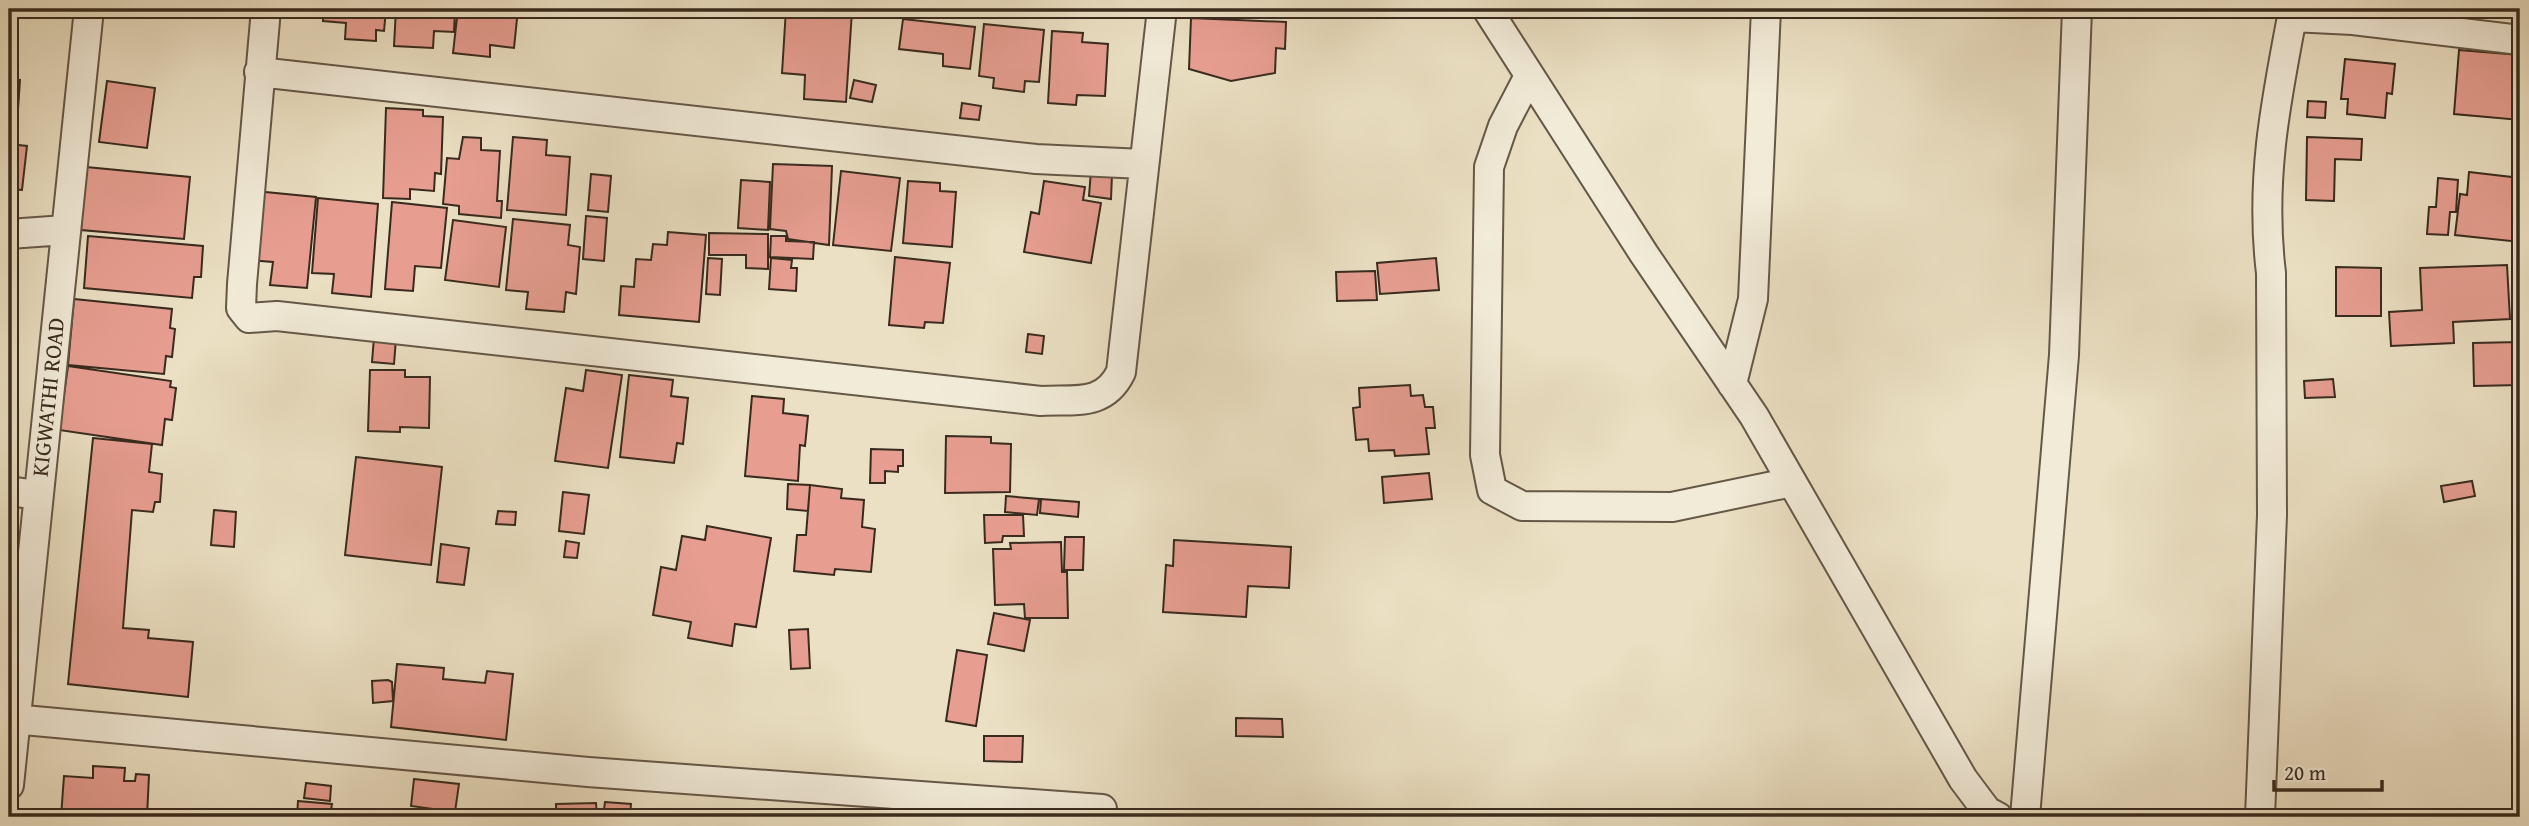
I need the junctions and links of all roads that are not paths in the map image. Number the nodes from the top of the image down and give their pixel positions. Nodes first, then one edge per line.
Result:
1 (89, 9) edge
2 (266, 9) edge
3 (1163, 9) edge
4 (1487, 9) edge
5 (1766, 9) edge
6 (2077, 9) edge
7 (2294, 13) edge
8 (2520, 40) edge
9 (259, 72) junction
10 (1529, 76) junction
11 (1143, 164) junction
12 (65, 230) junction
13 (9, 234) edge
14 (1732, 384) junction
15 (1792, 482) junction
16 (9, 491) edge
17 (37, 495) junction
18 (13, 719) junction
19 (9, 770) edge
20 (1102, 808) dead end
21 (1998, 817) edge
22 (2025, 817) edge
23 (2260, 817) edge

1 - 12 street, KIGWATHI ROAD
2 - 9 street
3 - 11 street
4 - 10 street
5 - 14 street
6 - 22 street
7 - 8 street
7 - 23 street
9 - 11 street
9 - 11 street
10 - 14 street
10 - 15 street
12 - 13 street
12 - 17 street, KIGWATHI ROAD
14 - 15 street
15 - 21 street
16 - 17 street
17 - 18 street, KIGWATHI ROAD
18 - 19 street, KIGWATHI ROAD
18 - 20 street

